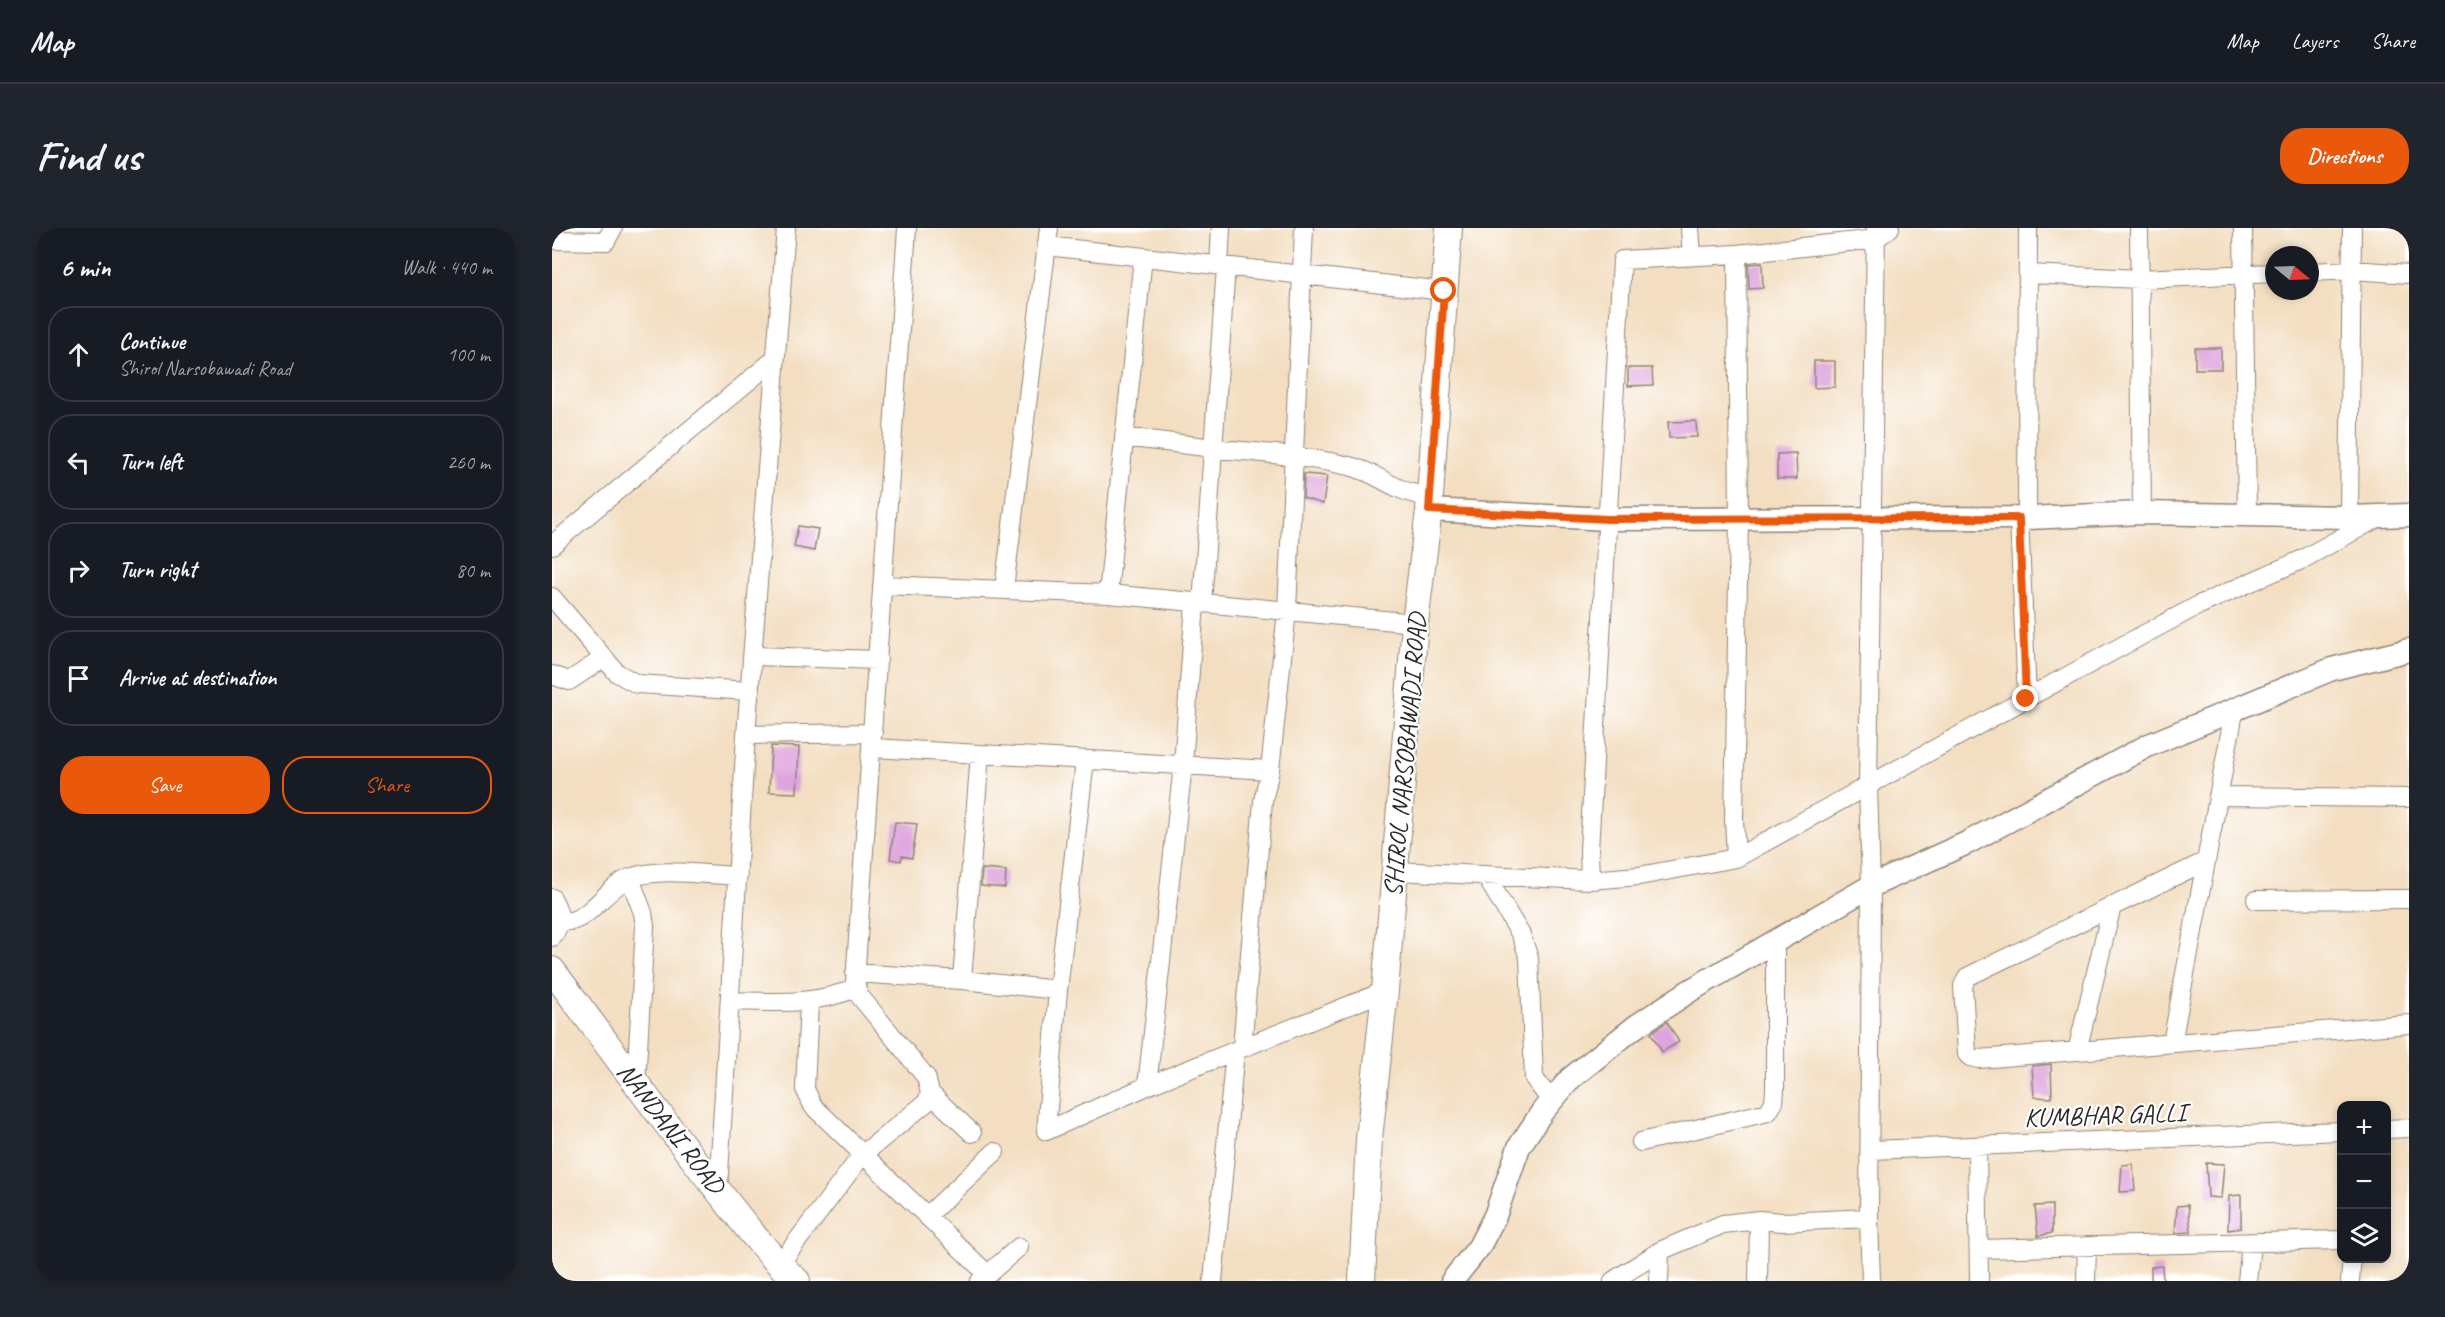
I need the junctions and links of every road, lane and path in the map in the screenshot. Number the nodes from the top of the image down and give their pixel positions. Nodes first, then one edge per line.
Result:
1 (614, 228) edge
2 (786, 228) edge
3 (907, 228) edge
4 (1049, 228) edge
5 (1221, 228) edge
6 (1304, 228) edge
7 (1449, 228) edge
8 (1690, 228) edge
9 (2028, 228) edge
10 (2139, 228) edge
11 (2243, 228) edge
12 (2352, 228) edge
13 (1880, 232) edge
14 (552, 240) edge
15 (1047, 246) junction
16 (1737, 254) junction
17 (1692, 256) junction
18 (1143, 258) junction
19 (1223, 266) junction
20 (2353, 270) junction
21 (2319, 272) edge
22 (2028, 273) junction
23 (2265, 273) edge
24 (2242, 274) junction
25 (2409, 274) edge
26 (1301, 275) junction
27 (2140, 279) junction
28 (1444, 291) junction
29 (775, 359) junction
30 (1124, 437) junction
31 (1212, 448) junction
32 (1294, 456) junction
33 (1429, 503) junction
34 (2142, 513) junction
35 (2247, 514) junction
36 (2380, 516) junction
37 (2409, 516) edge
38 (1873, 517) junction
39 (2349, 517) junction
40 (2023, 518) junction
41 (1608, 519) junction
42 (1739, 519) junction
43 (552, 545) edge
44 (882, 585) junction
45 (1004, 589) junction
46 (1108, 594) junction
47 (552, 597) edge
48 (1198, 604) junction
49 (1287, 611) junction
50 (1415, 623) junction
51 (2409, 650) edge
52 (752, 656) junction
53 (604, 658) junction
54 (878, 660) junction
55 (552, 675) edge
56 (750, 691) junction
57 (2026, 699) junction
58 (2235, 707) junction
59 (746, 735) junction
60 (873, 741) junction
61 (980, 754) junction
62 (1084, 760) junction
63 (1183, 765) junction
64 (1270, 770) junction
65 (1868, 785) junction
66 (2218, 796) junction
67 (2409, 798) edge
68 (1736, 858) junction
69 (2206, 861) junction
70 (1395, 871) junction
71 (1485, 875) junction
72 (738, 876) junction
73 (630, 878) junction
74 (1590, 880) junction
75 (1871, 886) junction
76 (552, 898) edge
77 (2409, 899) edge
78 (2256, 900) dead end
79 (2112, 906) junction
80 (556, 929) edge
81 (1775, 942) junction
82 (552, 970) edge
83 (962, 980) junction
84 (856, 981) junction
85 (1058, 990) junction
86 (1385, 991) junction
87 (730, 1001) junction
88 (809, 1002) junction
89 (2409, 1024) edge
90 (2172, 1043) junction
91 (1239, 1050) junction
92 (2077, 1051) junction
93 (636, 1084) junction
94 (1147, 1086) junction
95 (930, 1093) junction
96 (1551, 1101) junction
97 (2409, 1128) edge
98 (2391, 1129) edge
99 (2337, 1131) edge
100 (972, 1132) dead end
101 (1641, 1142) dead end
102 (1977, 1146) junction
103 (1871, 1149) junction
104 (995, 1152) dead end
105 (862, 1155) junction
106 (718, 1190) junction
107 (928, 1215) junction
108 (1869, 1218) junction
109 (1759, 1220) junction
110 (2337, 1240) edge
111 (2251, 1244) junction
112 (2087, 1246) junction
113 (1019, 1247) dead end
114 (1979, 1249) junction
115 (1660, 1251) junction
116 (2352, 1263) edge
117 (788, 1273) edge
118 (983, 1278) edge
119 (1213, 1281) edge
120 (1362, 1281) edge
121 (1452, 1281) edge
122 (1613, 1281) edge
123 (1659, 1281) edge
124 (1758, 1281) edge
125 (1871, 1281) edge
126 (1978, 1281) edge
127 (2086, 1281) edge
128 (2247, 1281) edge
129 (2350, 1281) edge

1 - 14 street
2 - 29 street
3 - 44 street
4 - 15 street
5 - 19 street
6 - 26 street
7 - 28 main road, SHIROL NARSOBAWADI ROAD
8 - 17 street
9 - 22 street
10 - 27 street
11 - 24 street
12 - 20 street
13 - 16 street
13 - 38 street
15 - 18 street
15 - 45 street
16 - 17 street
16 - 42 street
17 - 41 street
18 - 19 street
18 - 30 street
19 - 26 street
19 - 31 street
20 - 21 street
20 - 25 street
20 - 39 street
22 - 27 street
22 - 40 street
23 - 24 street
24 - 27 street
24 - 35 street
26 - 28 street
26 - 32 street
27 - 34 street
28 - 33 main road, SHIROL NARSOBAWADI ROAD
29 - 43 street
29 - 52 street
30 - 31 street
30 - 46 street
31 - 32 street
31 - 48 street
32 - 33 street
32 - 49 street
33 - 41 street
33 - 50 main road, SHIROL NARSOBAWADI ROAD
34 - 35 street
34 - 40 street
35 - 39 street
36 - 37 street
36 - 39 street
36 - 57 street
38 - 40 street
38 - 42 street
38 - 65 street
40 - 57 street
41 - 42 street
41 - 74 street
42 - 68 street
44 - 45 street
44 - 54 street
45 - 46 street
46 - 48 street
47 - 53 street
48 - 49 street
48 - 63 street
49 - 50 street
49 - 64 street
50 - 70 main road, SHIROL NARSOBAWADI ROAD
51 - 58 street
52 - 54 street
52 - 56 street
53 - 55 street
53 - 56 street
54 - 60 street
56 - 59 street
57 - 65 street
58 - 66 street
58 - 75 street
59 - 60 street
59 - 72 street
60 - 61 street
60 - 84 street
61 - 62 street
61 - 83 street
62 - 63 street
62 - 85 street
63 - 64 street
63 - 94 street
64 - 91 street
65 - 68 street
65 - 75 street
66 - 67 street
66 - 69 street
68 - 74 street
69 - 79 street
69 - 90 street
70 - 71 street
70 - 86 main road, SHIROL NARSOBAWADI ROAD
71 - 74 street
71 - 96 street
72 - 73 street
72 - 87 street
73 - 80 street
73 - 93 street
75 - 81 street
75 - 103 street
76 - 80 street
77 - 78 street
79 - 92 street
79 - 92 street
81 - 96 street
81 - 101 street
82 - 93 main road, NANDANI ROAD
83 - 84 street
83 - 85 street
84 - 88 street
84 - 95 street
85 - 94 street
86 - 91 street
86 - 120 main road, SHIROL NARSOBAWADI ROAD
87 - 88 street
87 - 106 street
88 - 105 street
89 - 90 street
90 - 92 street
91 - 94 street
91 - 119 street
93 - 106 main road, NANDANI ROAD
95 - 100 street
95 - 105 street
96 - 121 street
97 - 98 street
99 - 102 street, KUMBHAR GALLI
102 - 103 street, KUMBHAR GALLI
102 - 114 street
103 - 108 street
104 - 107 street
105 - 107 street
105 - 117 street
106 - 117 main road, NANDANI ROAD
107 - 118 street
108 - 109 street
108 - 125 street
109 - 115 street
109 - 124 street
110 - 111 street
111 - 112 street
111 - 128 street
112 - 114 street
112 - 127 street
113 - 118 street
114 - 126 street
115 - 122 street
115 - 123 street
116 - 129 street

